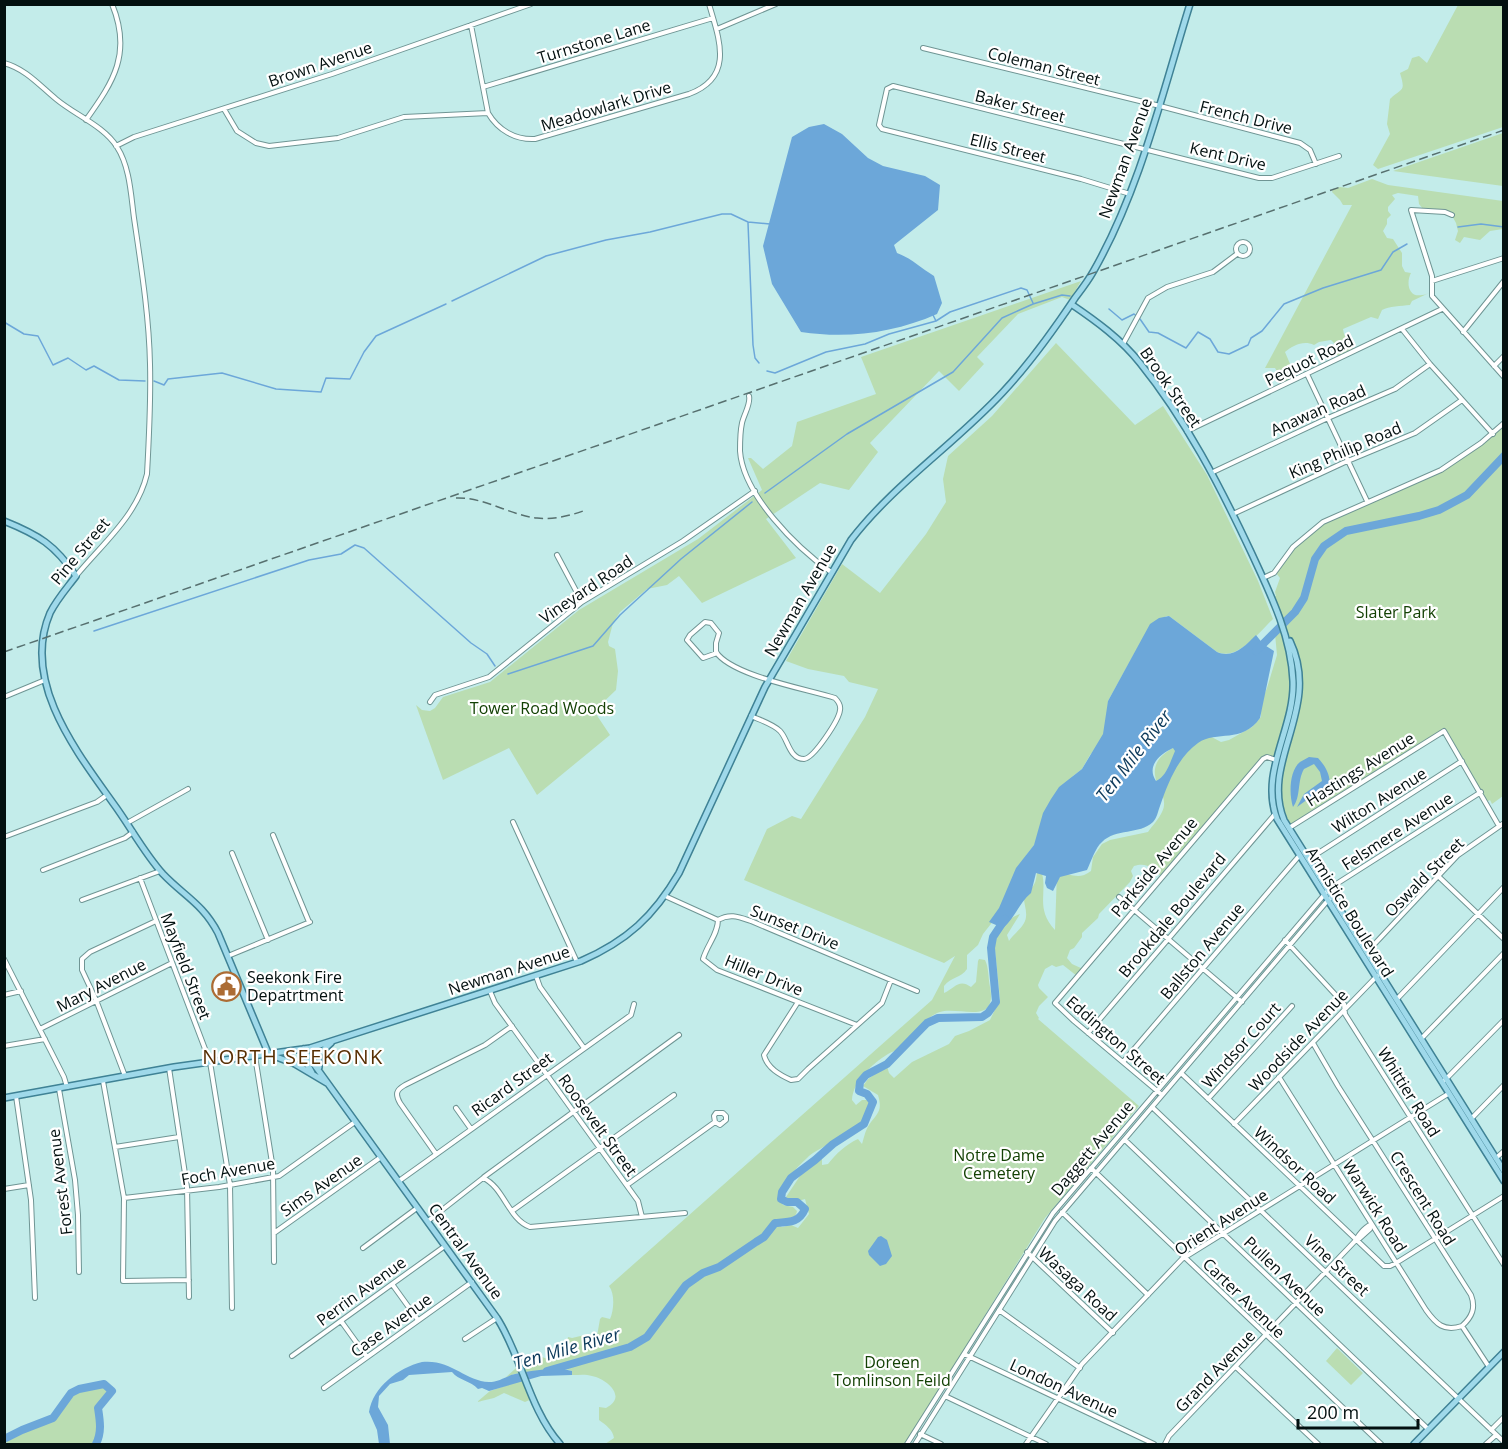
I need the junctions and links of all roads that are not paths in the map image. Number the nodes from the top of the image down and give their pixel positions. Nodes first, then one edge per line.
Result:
1 (112, 4) edge
2 (531, 4) edge
3 (709, 4) edge
4 (776, 4) edge
5 (1190, 4) edge
6 (713, 18) junction
7 (471, 25) junction
8 (717, 29) junction
9 (923, 48) dead end
10 (4, 63) edge
11 (483, 87) junction
12 (1160, 106) junction
13 (224, 109) junction
14 (488, 113) junction
15 (86, 120) junction
16 (880, 127) joint
17 (117, 146) junction
18 (1145, 150) junction
19 (1339, 156) dead end
20 (1316, 164) junction
21 (1130, 194) junction
22 (1452, 215) dead end
23 (1237, 254) dead end
24 (1503, 258) edge
25 (1432, 281) junction
26 (1503, 281) edge
27 (1071, 304) junction
28 (1442, 309) junction
29 (1402, 329) junction
30 (1463, 332) junction
31 (1123, 344) junction
32 (1503, 356) edge
33 (1430, 364) junction
34 (1494, 366) junction
35 (1307, 374) junction
36 (1503, 377) edge
37 (749, 396) dead end
38 (1462, 400) junction
39 (1328, 418) junction
40 (1503, 423) edge
41 (1186, 432) junction
42 (1492, 434) junction
43 (1348, 460) junction
44 (1212, 471) junction
45 (755, 491) junction
46 (1367, 501) junction
47 (1233, 514) junction
48 (4, 521) edge
49 (557, 555) dead end
50 (831, 572) junction
51 (76, 576) junction
52 (1263, 578) junction
53 (582, 602) junction
54 (1285, 632) junction
55 (717, 653) junction
56 (770, 679) junction
57 (45, 680) junction
58 (4, 697) edge
59 (430, 702) dead end
60 (750, 716) junction
61 (1276, 760) junction
62 (1462, 761) junction
63 (188, 789) dead end
64 (1481, 792) junction
65 (108, 795) junction
66 (1275, 814) junction
67 (513, 822) dead end
68 (127, 823) junction
69 (1503, 823) edge
70 (1499, 826) junction
71 (1288, 829) junction
72 (133, 831) junction
73 (273, 835) dead end
74 (4, 837) edge
75 (232, 853) dead end
76 (1299, 856) junction
77 (1308, 859) junction
78 (43, 870) dead end
79 (160, 870) junction
80 (1438, 876) junction
81 (140, 878) junction
82 (1503, 887) edge
83 (665, 896) junction
84 (1328, 896) junction
85 (1119, 897) dead end
86 (82, 900) dead end
87 (1134, 910) junction
88 (1478, 914) junction
89 (718, 920) junction
90 (156, 921) junction
91 (1168, 938) junction
92 (1503, 939) edge
93 (268, 940) junction
94 (1285, 940) junction
95 (1290, 945) junction
96 (1366, 952) junction
97 (1503, 953) edge
98 (228, 956) junction
99 (4, 959) edge
100 (577, 962) junction
101 (172, 963) junction
102 (1203, 969) junction
103 (1377, 975) junction
104 (536, 976) junction
105 (891, 980) junction
106 (21, 991) junction
107 (490, 991) junction
108 (917, 991) dead end
109 (4, 995) edge
110 (1237, 997) junction
111 (1396, 999) junction
112 (96, 1000) junction
113 (798, 1002) junction
114 (1242, 1002) junction
115 (1055, 1003) joint
116 (634, 1004) dead end
117 (1292, 1006) dead end
118 (1345, 1009) junction
119 (1503, 1020) edge
120 (512, 1026) junction
121 (857, 1026) junction
122 (40, 1029) junction
123 (1088, 1033) junction
124 (679, 1035) dead end
125 (45, 1039) junction
126 (1421, 1039) junction
127 (333, 1041) junction
128 (1313, 1042) junction
129 (4, 1046) edge
130 (584, 1048) junction
131 (303, 1049) junction
132 (269, 1055) junction
133 (255, 1056) junction
134 (210, 1062) junction
135 (1123, 1062) junction
136 (169, 1068) junction
137 (320, 1072) junction
138 (1181, 1073) junction
139 (313, 1074) junction
140 (547, 1074) junction
141 (125, 1076) junction
142 (1279, 1077) junction
143 (103, 1081) junction
144 (1444, 1081) junction
145 (329, 1084) junction
146 (1503, 1085) edge
147 (68, 1087) junction
148 (60, 1089) junction
149 (1156, 1091) junction
150 (1448, 1094) junction
151 (674, 1095) dead end
152 (1162, 1095) junction
153 (16, 1096) junction
154 (4, 1098) edge
155 (1208, 1099) junction
156 (1152, 1107) junction
157 (456, 1108) dead end
158 (574, 1112) junction
159 (1410, 1117) junction
160 (1471, 1119) junction
161 (356, 1121) junction
162 (715, 1122) dead end
163 (1234, 1124) junction
164 (471, 1129) junction
165 (179, 1137) junction
166 (1124, 1140) junction
167 (1373, 1141) junction
168 (115, 1147) junction
169 (600, 1148) junction
170 (1503, 1150) edge
171 (436, 1154) junction
172 (381, 1157) junction
173 (1496, 1158) junction
174 (1335, 1164) junction
175 (1091, 1168) junction
176 (1503, 1171) edge
177 (1096, 1173) junction
178 (273, 1177) junction
179 (483, 1178) junction
180 (399, 1181) junction
181 (1503, 1181) edge
182 (29, 1185) junction
183 (230, 1185) junction
184 (627, 1185) junction
185 (1300, 1186) junction
186 (4, 1189) edge
187 (187, 1191) junction
188 (1503, 1196) edge
189 (124, 1198) junction
190 (418, 1208) junction
191 (1261, 1210) junction
192 (512, 1211) junction
193 (1062, 1212) junction
194 (686, 1213) dead end
195 (1472, 1215) junction
196 (642, 1217) junction
197 (428, 1221) junction
198 (1370, 1225) junction
199 (274, 1233) junction
200 (1223, 1234) junction
201 (1357, 1239) junction
202 (1435, 1239) junction
203 (445, 1246) junction
204 (363, 1248) dead end
205 (1027, 1252) junction
206 (1032, 1257) junction
207 (1185, 1257) junction
208 (274, 1262) dead end
209 (1396, 1263) junction
210 (1503, 1265) edge
211 (80, 1272) dead end
212 (1326, 1272) junction
213 (189, 1280) junction
214 (472, 1282) junction
215 (392, 1284) junction
216 (1148, 1295) junction
217 (189, 1297) dead end
218 (35, 1298) dead end
219 (1296, 1304) junction
220 (232, 1308) dead end
221 (999, 1310) junction
222 (497, 1318) junction
223 (418, 1320) junction
224 (340, 1321) junction
225 (1462, 1326) junction
226 (1113, 1333) junction
227 (1266, 1335) junction
228 (465, 1339) dead end
229 (1503, 1352) edge
230 (963, 1354) junction
231 (292, 1356) dead end
232 (367, 1357) junction
233 (970, 1357) junction
234 (1490, 1366) junction
235 (1236, 1367) junction
236 (1080, 1368) junction
237 (324, 1388) dead end
238 (945, 1396) junction
239 (1459, 1398) junction
240 (1058, 1399) junction
241 (1503, 1417) edge
242 (1428, 1429) junction
243 (1491, 1430) junction
244 (915, 1431) junction
245 (1496, 1434) junction
246 (921, 1435) junction
247 (1031, 1437) junction
248 (1503, 1442) edge
249 (560, 1444) edge
250 (907, 1444) edge
251 (915, 1444) edge
252 (941, 1444) edge
253 (1026, 1444) edge
254 (1046, 1444) edge
255 (1154, 1444) edge
256 (1165, 1444) edge
257 (1318, 1444) edge
258 (1381, 1444) edge
259 (1414, 1444) edge
260 (1486, 1444) edge

1 - 15 street
2 - 7 street, Brown Avenue
3 - 6 street, Meadowlark Drive
4 - 8 street
5 - 12 main road, Newman Avenue
6 - 8 street, Meadowlark Drive
6 - 11 street, Turnstone Lane
7 - 11 street
7 - 13 street, Brown Avenue
8 - 14 street, Meadowlark Drive
9 - 12 street, Coleman Street
10 - 15 street
11 - 14 street
12 - 18 main road, Newman Avenue
12 - 20 street, French Drive
13 - 14 street
13 - 17 street, Brown Avenue
15 - 17 street
16 - 18 street, Baker Street
16 - 21 street, Ellis Street
17 - 51 street, Pine Street
18 - 20 street, Kent Drive
18 - 21 main road, Newman Avenue
19 - 20 street, Kent Drive
21 - 27 main road, Newman Avenue
22 - 25 street
23 - 31 street
24 - 25 street
25 - 28 street
26 - 30 street
27 - 31 main road, Brook Street
27 - 50 main road, Newman Avenue
28 - 29 street, Pequot Road
28 - 30 street
29 - 33 street
29 - 35 street, Pequot Road
30 - 34 street
31 - 41 main road, Brook Street
32 - 34 street
33 - 38 street
33 - 39 street, Anawan Road
34 - 36 street
35 - 39 street
35 - 41 street, Pequot Road
37 - 45 street
38 - 42 street
38 - 43 street, King Philip Road
39 - 43 street
39 - 44 street, Anawan Road
40 - 42 street
41 - 44 main road, Brook Street
42 - 46 street
43 - 46 street
43 - 47 street, King Philip Road
44 - 47 main road, Armistice Boulevard
45 - 50 street
45 - 53 street, Vineyard Road
46 - 52 street
47 - 52 main road, Armistice Boulevard
48 - 51 main road
49 - 53 street
50 - 56 main road, Newman Avenue
51 - 57 main road, Pine Street
52 - 54 main road, Armistice Boulevard
53 - 59 street, Vineyard Road
54 - 61 main road, Armistice Boulevard
54 - 71 main road, Armistice Boulevard
55 - 55 street
55 - 56 street
56 - 60 main road, Newman Avenue
56 - 60 street
57 - 58 street
57 - 65 main road, Pine Street
60 - 83 main road, Newman Avenue
61 - 66 main road, Armistice Boulevard
61 - 87 street, Parkside Avenue
62 - 64 street
62 - 71 street, Hastings Avenue
62 - 77 street, Wilton Avenue
63 - 68 street
64 - 70 street
64 - 84 street, Felsmere Avenue
65 - 68 main road, Pine Street
65 - 74 street
66 - 76 main road, Armistice Boulevard
66 - 91 street, Brookdale Boulevard
67 - 100 street
68 - 72 main road, Pine Street
69 - 70 street, Oswald Street
70 - 80 street, Oswald Street
71 - 77 main road, Armistice Boulevard
72 - 78 street
72 - 79 main road, Pine Street
73 - 93 street
75 - 93 street
76 - 84 main road, Armistice Boulevard
76 - 102 street, Ballston Avenue
77 - 84 main road, Armistice Boulevard
79 - 81 street
79 - 98 main road, Pine Street
80 - 88 street
80 - 96 street, Oswald Street
81 - 86 street
81 - 90 street, Mayfield Street
82 - 88 street
83 - 89 street, Sunset Drive
83 - 100 main road, Newman Avenue
84 - 94 street, Daggett Avenue
84 - 95 street, Daggett Avenue
84 - 96 main road, Armistice Boulevard
84 - 103 main road, Armistice Boulevard
85 - 87 street
87 - 91 street
87 - 115 street, Parkside Avenue
88 - 92 street
88 - 111 street
89 - 105 street, Sunset Drive
89 - 113 street, Hiller Drive
90 - 101 street, Mayfield Street
90 - 112 street
91 - 102 street
91 - 123 street, Brookdale Boulevard
93 - 98 street
94 - 95 street, Whittier Road
94 - 110 street, Daggett Avenue
95 - 114 street, Daggett Avenue
95 - 118 street, Whittier Road
96 - 103 main road, Armistice Boulevard
97 - 126 street
98 - 132 main road, Pine Street
99 - 106 street
100 - 104 main road, Newman Avenue
101 - 112 street, Mary Avenue
101 - 134 street, Mayfield Street
102 - 110 street
102 - 135 street, Ballston Avenue
103 - 111 main road, Armistice Boulevard
103 - 118 street, Woodside Avenue
103 - 144 main road, Armistice Boulevard
104 - 107 main road, Newman Avenue
104 - 130 street
105 - 108 street, Sunset Drive
105 - 121 street
106 - 109 street
106 - 122 street
107 - 120 street, Roosevelt Street
107 - 127 main road, Newman Avenue
110 - 114 street
110 - 149 street, Daggett Avenue
111 - 126 main road, Armistice Boulevard
112 - 122 street, Mary Avenue
112 - 141 street
113 - 121 street, Hiller Drive
113 - 121 street
114 - 138 street, Daggett Avenue
115 - 123 street, Eddington Street
116 - 130 street, Ricard Street
117 - 155 street, Windsor Court
118 - 128 street, Woodside Avenue
118 - 159 street, Whittier Road
119 - 144 street
120 - 140 street, Roosevelt Street
120 - 171 street
122 - 125 street
123 - 135 street, Eddington Street
124 - 158 street
125 - 129 street
125 - 147 street
126 - 144 main road, Armistice Boulevard
127 - 131 main road, Newman Avenue
127 - 137 main road
128 - 142 street, Woodside Avenue
128 - 167 street, Crescent Road
130 - 140 street, Ricard Street
131 - 132 main road, Central Avenue
131 - 137 main road, Central Avenue
131 - 139 main road
132 - 133 main road, Central Avenue
132 - 139 main road, Central Avenue
133 - 134 main road, Central Avenue
133 - 178 street
134 - 136 main road, Central Avenue
134 - 183 street, Mayfield Street
135 - 149 street, Eddington Street
136 - 141 main road, Central Avenue
136 - 165 street
137 - 145 main road, Central Avenue
138 - 152 street, Daggett Avenue
138 - 155 street, Windsor Road
139 - 145 main road, Central Avenue
140 - 158 street, Roosevelt Street
140 - 164 street, Ricard Street
141 - 143 main road, Central Avenue
142 - 163 street, Woodside Avenue
142 - 174 street, Warwick Road
143 - 147 main road, Central Avenue
143 - 168 street
144 - 150 main road, Armistice Boulevard
144 - 160 main road, Armistice Boulevard
145 - 161 main road, Central Avenue
146 - 160 street
147 - 148 main road, Central Avenue
148 - 153 main road, Central Avenue
148 - 211 street, Forest Avenue
149 - 152 street, Eddington Street
149 - 175 street, Daggett Avenue
150 - 159 street, Orient Avenue
150 - 181 main road, Armistice Boulevard
151 - 169 street
152 - 156 street, Daggett Avenue
153 - 154 main road, Central Avenue
153 - 182 street
155 - 163 street, Windsor Road
156 - 166 street, Daggett Avenue
156 - 191 street, Vine Street
157 - 164 street
158 - 169 street, Roosevelt Street
158 - 179 street
159 - 167 street, Orient Avenue
159 - 195 street, Whittier Road
160 - 173 main road, Armistice Boulevard
161 - 172 main road, Central Avenue
161 - 178 street, Foch Avenue
162 - 184 street
163 - 185 street, Windsor Road
164 - 171 street, Ricard Street
165 - 168 street
165 - 187 street
166 - 177 street, Daggett Avenue
166 - 200 street, Pullen Avenue
167 - 174 street, Orient Avenue
167 - 202 street, Crescent Road
168 - 189 street
169 - 184 street, Roosevelt Street
169 - 192 street
170 - 173 street
171 - 180 street, Ricard Street
172 - 180 main road, Central Avenue
172 - 199 street, Sims Avenue
173 - 176 main road, Armistice Boulevard
174 - 185 street, Orient Avenue
174 - 198 street, Warwick Road
175 - 177 street, Carter Avenue
175 - 205 street, Daggett Avenue
177 - 193 street, Daggett Avenue
177 - 207 street, Carter Avenue
178 - 183 street, Foch Avenue
178 - 199 street
179 - 192 street
179 - 197 street
180 - 190 main road, Central Avenue
182 - 186 street
182 - 218 street
183 - 187 street, Foch Avenue
183 - 220 street, Mayfield Street
184 - 196 street, Roosevelt Street
185 - 191 street, Orient Avenue
185 - 201 street, Windsor Road
187 - 189 street, Foch Avenue
187 - 213 street
188 - 195 street
189 - 213 street
190 - 197 main road, Central Avenue
190 - 204 street
191 - 200 street, Orient Avenue
191 - 212 street, Vine Street
192 - 196 street
193 - 206 street, Daggett Avenue
193 - 216 street
194 - 196 street
195 - 202 street
195 - 210 street, Whittier Road
197 - 203 main road, Central Avenue
198 - 201 street, Grand Avenue
198 - 209 street, Warwick Road
199 - 208 street
200 - 207 street, Orient Avenue
200 - 219 street, Pullen Avenue
201 - 209 street, Windsor Road
201 - 212 street, Grand Avenue
202 - 209 street
202 - 225 street, Crescent Road
203 - 214 main road, Central Avenue
203 - 215 street, Perrin Avenue
205 - 206 street, Wasaga Road
205 - 230 street, Daggett Avenue
206 - 221 street, Daggett Avenue
206 - 226 street, Wasaga Road
207 - 216 street, Orient Avenue
207 - 227 street, Carter Avenue
209 - 225 street, Warwick Road
212 - 219 street, Grand Avenue
212 - 239 street, Vine Street
213 - 217 street
214 - 222 main road, Central Avenue
214 - 223 street, Case Avenue
215 - 223 street
215 - 224 street, Perrin Avenue
216 - 226 street, Orient Avenue
219 - 227 street, Grand Avenue
219 - 242 street, Pullen Avenue
221 - 233 street, Daggett Avenue
221 - 236 street
222 - 228 street
222 - 249 main road, Central Avenue
223 - 232 street, Case Avenue
224 - 231 street, Perrin Avenue
224 - 232 street
225 - 234 street
226 - 236 street, Orient Avenue
227 - 235 street, Grand Avenue
227 - 258 street, Carter Avenue
229 - 234 main road
230 - 233 street, London Avenue
230 - 244 street, Daggett Avenue
232 - 237 street, Case Avenue
233 - 238 street, Daggett Avenue
233 - 240 street, London Avenue
234 - 239 main road
235 - 256 street, Grand Avenue
235 - 257 street
236 - 240 street, Orient Avenue
238 - 246 street, Daggett Avenue
238 - 247 street
239 - 242 main road
239 - 243 street, Vine Street
240 - 247 street, Orient Avenue
240 - 255 street, London Avenue
241 - 243 street
242 - 259 main road
243 - 245 street, Vine Street
244 - 246 street
244 - 250 street, Daggett Avenue
245 - 248 street, Vine Street
245 - 260 street
246 - 251 street, Daggett Avenue
246 - 252 street
247 - 253 street, Orient Avenue
247 - 254 street

